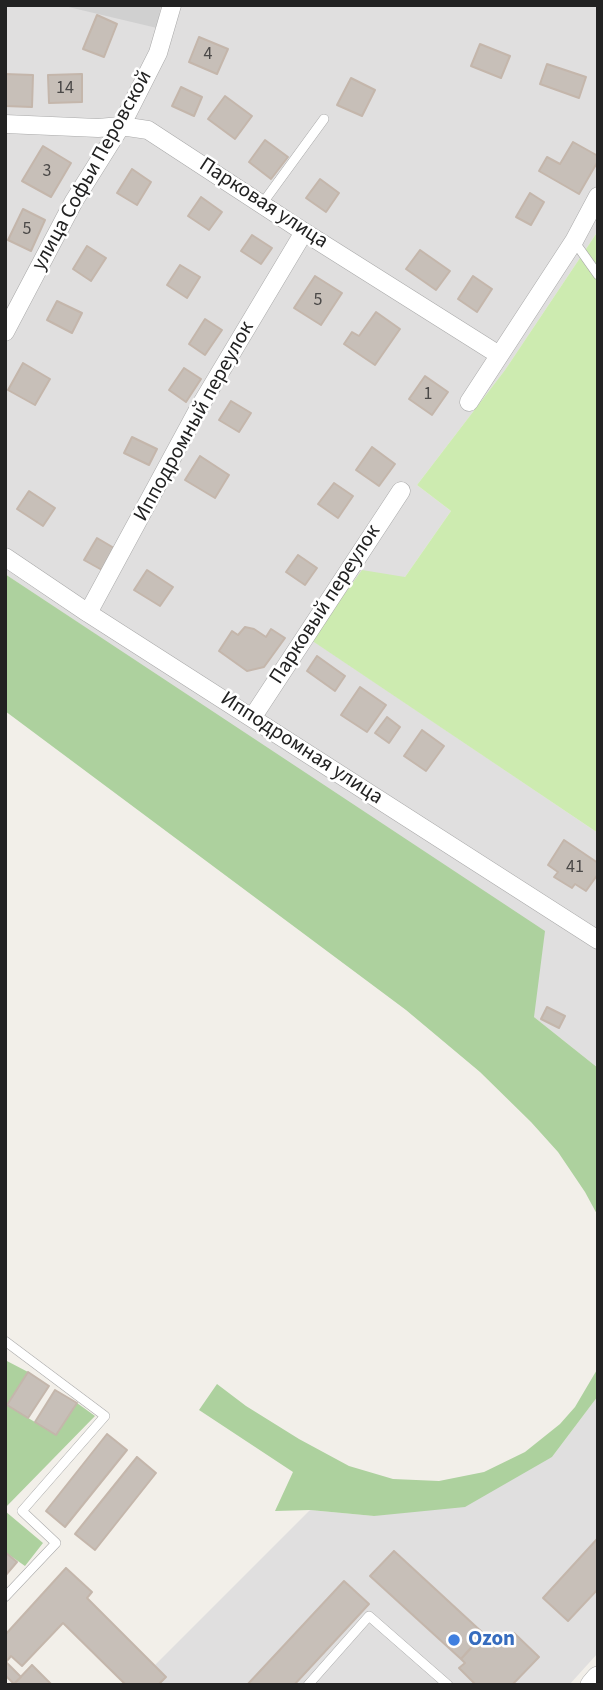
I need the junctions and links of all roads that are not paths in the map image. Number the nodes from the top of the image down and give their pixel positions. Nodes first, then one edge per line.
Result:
1 (172, 5) edge
2 (324, 119) dead end
3 (5, 124) edge
4 (121, 126) junction
5 (598, 196) edge
6 (262, 204) junction
7 (304, 232) junction
8 (574, 241) junction
9 (598, 275) edge
10 (5, 332) edge
11 (499, 355) junction
12 (470, 402) dead end
13 (401, 492) dead end
14 (5, 557) edge
15 (88, 613) junction
16 (251, 718) junction
17 (598, 940) edge
18 (5, 1341) edge
19 (5, 1597) edge
20 (598, 1678) edge
21 (308, 1685) edge
22 (448, 1685) edge
23 (592, 1685) edge

1 - 4 street, улица Софьи Перовской
2 - 6 lane
3 - 4 street, Парковая улица
4 - 6 street, Парковая улица
4 - 10 street, улица Софьи Перовской
5 - 8 street
6 - 7 street, Парковая улица
7 - 11 street, Парковая улица
7 - 15 street, Ипподромный переулок
8 - 9 lane
8 - 11 street
11 - 12 street
13 - 16 street, Парковый переулок
14 - 15 street, Ипподромная улица
15 - 16 street, Ипподромная улица
16 - 17 street, Ипподромная улица
18 - 19 lane
20 - 23 street
21 - 22 lane

